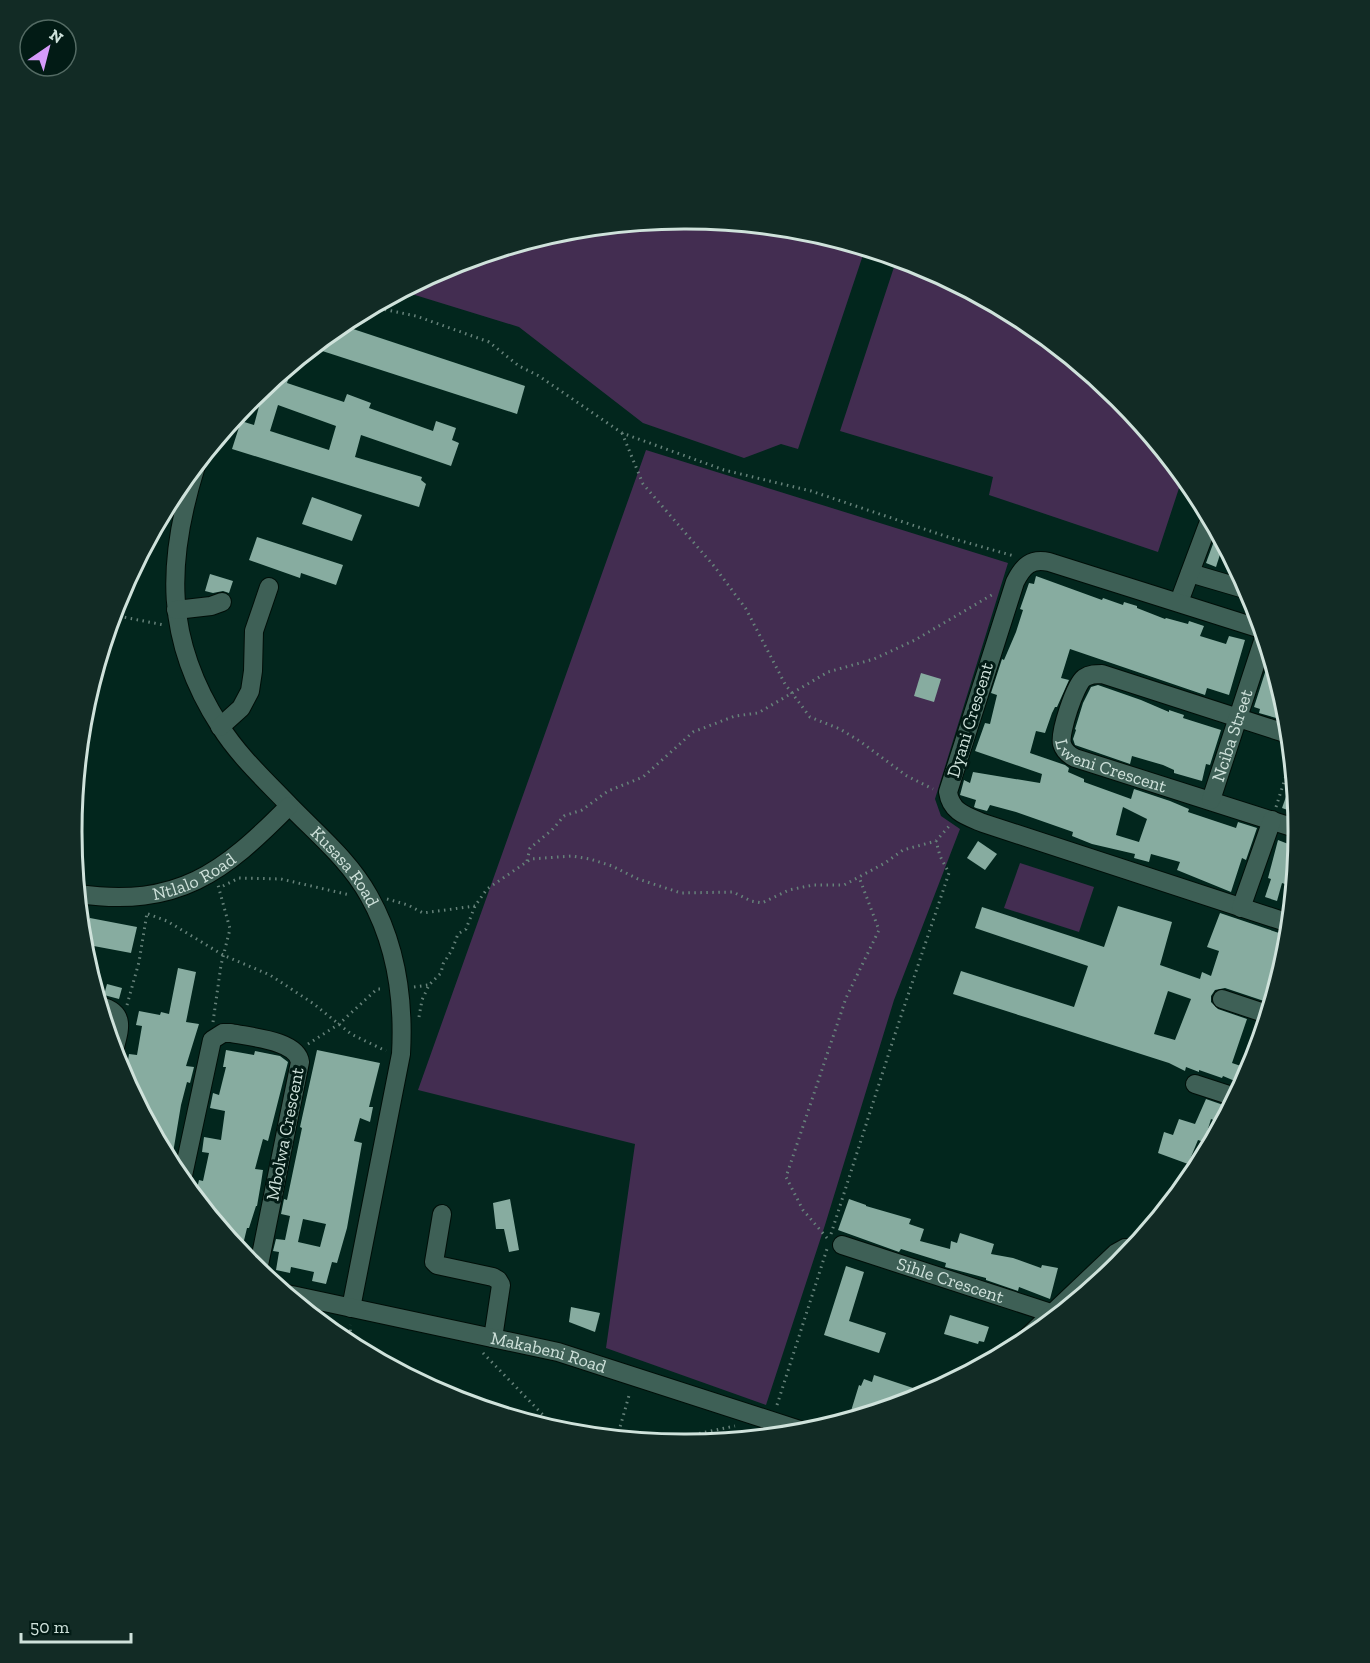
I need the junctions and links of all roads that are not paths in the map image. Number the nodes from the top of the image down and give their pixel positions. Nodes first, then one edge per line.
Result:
1 (180, 503) edge
2 (1206, 528) edge
3 (1190, 573) junction
4 (1235, 586) edge
5 (269, 587) dead end
6 (222, 602) dead end
7 (1179, 602) junction
8 (177, 618) junction
9 (1251, 626) edge
10 (1260, 651) edge
11 (1239, 717) junction
12 (220, 727) junction
13 (1279, 731) edge
14 (1211, 800) junction
15 (290, 806) junction
16 (1272, 820) junction
17 (1288, 825) edge
18 (86, 895) edge
19 (1241, 908) junction
20 (1280, 920) edge
21 (1222, 999) dead end
22 (110, 1012) edge
23 (1260, 1012) edge
24 (118, 1035) edge
25 (1195, 1084) dead end
26 (1227, 1094) edge
27 (185, 1167) edge
28 (442, 1214) dead end
29 (836, 1243) road end
30 (260, 1259) edge
31 (305, 1298) edge
32 (351, 1308) junction
33 (1048, 1312) edge
34 (494, 1338) junction
35 (785, 1425) edge

1 - 8 street, Kusasa Road
2 - 3 street
3 - 4 street
3 - 7 street
5 - 12 street
6 - 8 street
7 - 9 street
7 - 19 street, Dyani Crescent
8 - 12 street, Kusasa Road
10 - 11 street, Nciba Street
11 - 13 street, Lweni Crescent
11 - 14 street, Nciba Street
11 - 14 street, Lweni Crescent
12 - 15 street, Kusasa Road
14 - 16 street, Lweni Crescent
15 - 18 street, Ntlalo Road
15 - 32 street, Kusasa Road
16 - 17 street, Lweni Crescent
16 - 19 street
19 - 20 street
21 - 23 street
22 - 24 street
25 - 26 street
27 - 30 street, Mbolwa Crescent
28 - 34 street
29 - 33 street, Sihle Crescent
31 - 32 street, Makabeni Road
32 - 34 street, Makabeni Road
34 - 35 street, Makabeni Road

